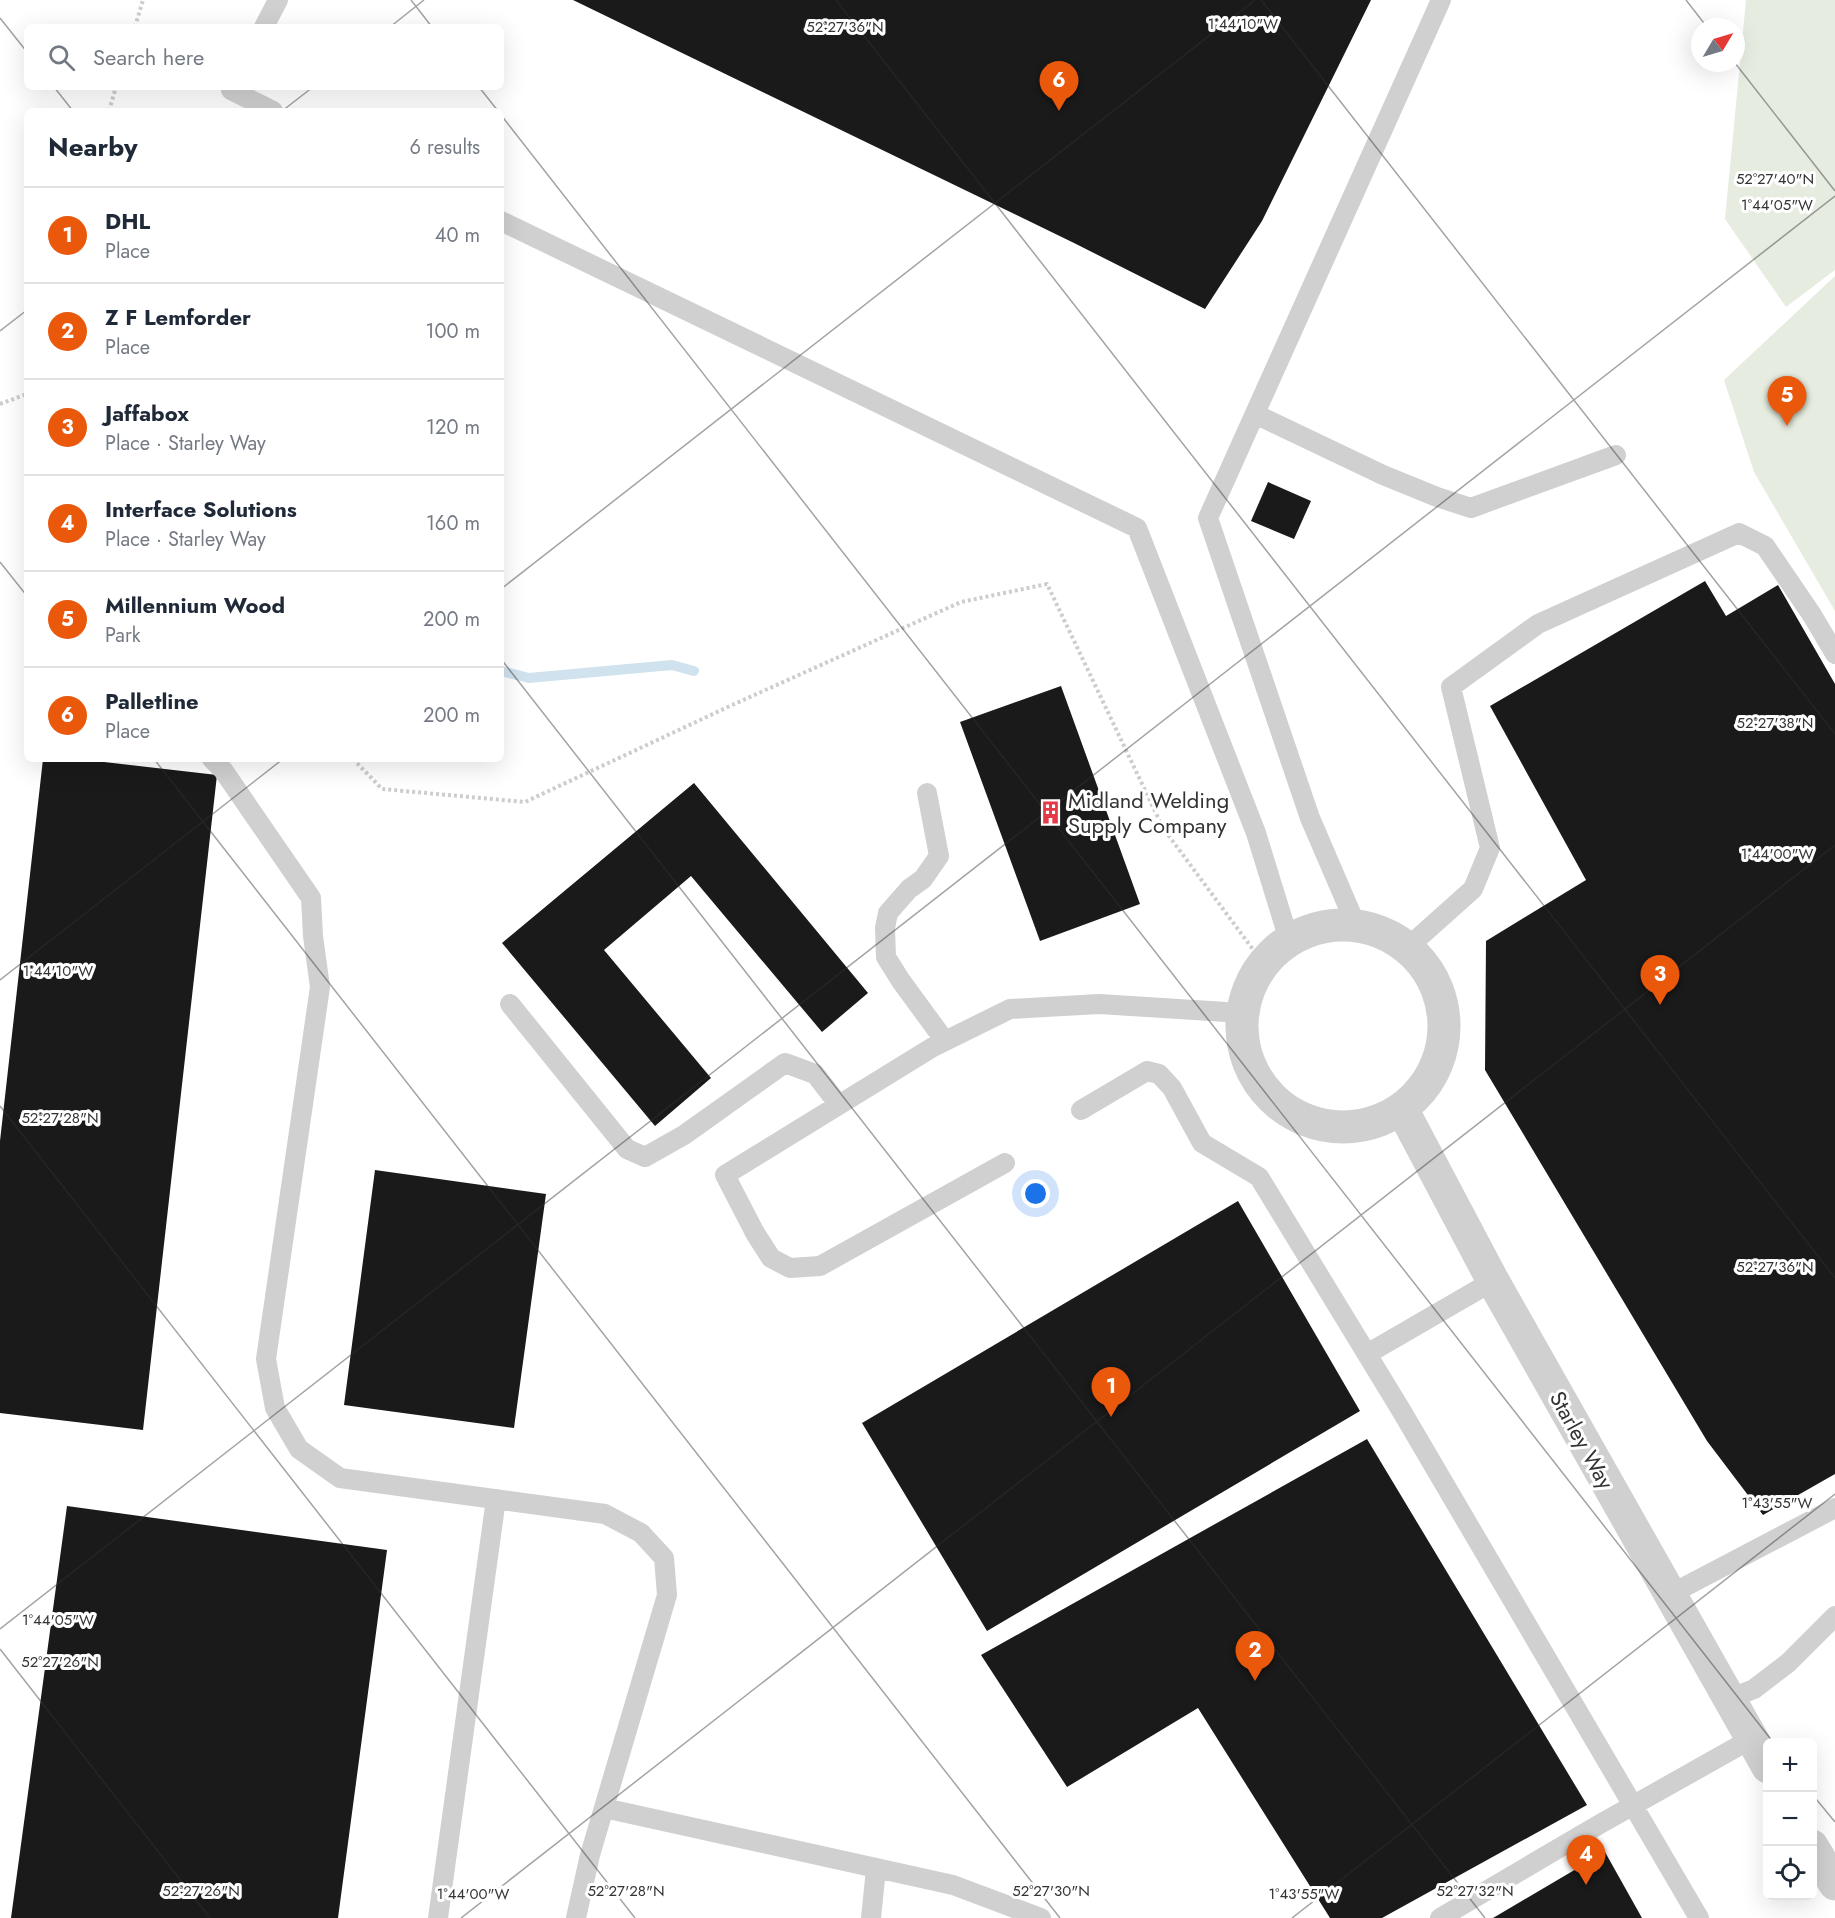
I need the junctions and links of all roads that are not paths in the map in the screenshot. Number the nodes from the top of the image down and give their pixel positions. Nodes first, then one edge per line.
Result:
1 (278, 0) edge
2 (1441, 0) edge
3 (266, 24) edge
4 (231, 90) edge
5 (267, 108) edge
6 (504, 222) edge
7 (1255, 414) junction
8 (1616, 455) dead end
9 (1835, 654) edge
10 (215, 762) edge
11 (927, 793) dead end
12 (1356, 925) junction
13 (1289, 940) junction
14 (1407, 948) junction
15 (510, 1004) dead end
16 (1242, 1013) junction
17 (945, 1041) junction
18 (839, 1105) junction
19 (1402, 1109) junction
20 (1081, 1110) dead end
21 (1005, 1163) dead end
22 (1492, 1281) junction
23 (1367, 1354) junction
24 (496, 1499) junction
25 (1835, 1508) edge
26 (1669, 1595) junction
27 (1835, 1616) edge
28 (1729, 1700) junction
29 (1751, 1739) junction
30 (1763, 1760) edge
31 (1633, 1805) junction
32 (604, 1808) junction
33 (1817, 1854) edge
34 (876, 1869) junction
35 (1835, 1884) edge
36 (438, 1918) edge
37 (576, 1918) edge
38 (872, 1918) edge
39 (1041, 1918) edge
40 (1440, 1918) edge
41 (1699, 1918) edge

1 - 3 lane
2 - 7 lane
4 - 5 lane
6 - 13 lane
7 - 8 lane
7 - 12 lane
9 - 14 lane
10 - 24 lane
11 - 17 lane
12 - 13 street
12 - 14 street
13 - 16 street
14 - 19 street
15 - 18 lane
16 - 17 lane
16 - 19 street
17 - 18 lane
18 - 21 lane
19 - 22 street, Starley Way
20 - 23 lane
22 - 23 lane
22 - 26 street, Starley Way
23 - 31 lane
24 - 32 lane
24 - 36 lane
25 - 26 lane
26 - 28 street, Starley Way
27 - 28 lane
28 - 29 street, Starley Way
29 - 30 street, Starley Way
29 - 31 lane
31 - 40 lane
31 - 41 lane
32 - 34 lane
32 - 37 lane
33 - 35 street
34 - 38 lane
34 - 39 lane

